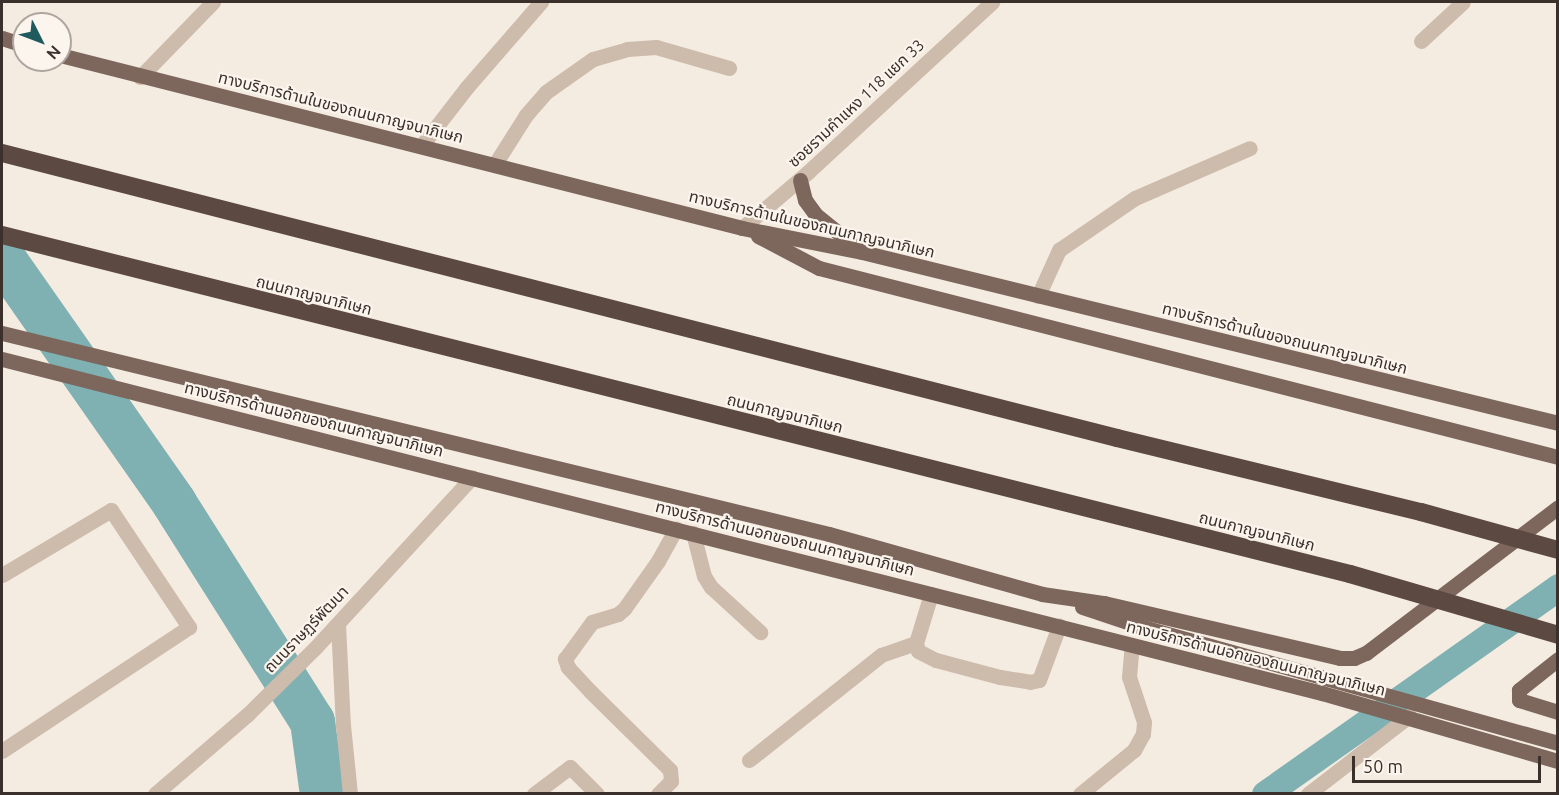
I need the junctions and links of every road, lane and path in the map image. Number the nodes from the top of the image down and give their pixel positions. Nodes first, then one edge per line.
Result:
1 (213, 2) edge
2 (541, 2) edge
3 (992, 2) edge
4 (1463, 2) edge
5 (1421, 41) dead end
6 (72, 58) edge
7 (729, 68) dead end
8 (140, 77) junction
9 (422, 145) junction
10 (1250, 148) dead end
11 (2, 153) edge
12 (495, 164) junction
13 (800, 180) junction
14 (742, 228) junction
15 (2, 235) edge
16 (862, 252) junction
17 (1038, 296) junction
18 (2, 333) edge
19 (2, 359) edge
20 (1557, 423) edge
21 (1557, 457) edge
22 (472, 477) junction
23 (1557, 507) edge
24 (676, 529) junction
25 (693, 533) junction
26 (1557, 550) edge
27 (2, 575) edge
28 (931, 594) junction
29 (1042, 594) junction
30 (338, 624) junction
31 (1059, 626) junction
32 (760, 632) dead end
33 (1557, 635) edge
34 (916, 642) junction
35 (1132, 645) junction
36 (1557, 659) edge
37 (1557, 712) edge
38 (1408, 716) junction
39 (1557, 743) edge
40 (2, 751) edge
41 (749, 760) dead end
42 (1557, 760) edge
43 (155, 794) edge
44 (350, 794) edge
45 (534, 794) edge
46 (597, 794) edge
47 (658, 794) edge
48 (1080, 794) edge
49 (1308, 794) edge

1 - 8 street
2 - 9 street
3 - 13 street, ซอยรามคำแหง 118 แยก 33
4 - 5 street
6 - 8 main road, ทางบริการด้านในของถนนกาญจนาภิเษก
7 - 12 street
8 - 9 main road, ทางบริการด้านในของถนนกาญจนาภิเษก
9 - 12 main road, ทางบริการด้านในของถนนกาญจนาภิเษก
10 - 17 street
11 - 26 highway, bridge
12 - 14 main road, ทางบริการด้านในของถนนกาญจนาภิเษก
13 - 14 street, ซอยรามคำแหง 118 แยก 33
13 - 16 main road
14 - 16 main road, ทางบริการด้านในของถนนกาญจนาภิเษก
14 - 21 main road
15 - 33 highway, ถนนกาญจนาภิเษก, bridge
16 - 17 main road, ทางบริการด้านในของถนนกาญจนาภิเษก
17 - 20 main road, ทางบริการด้านในของถนนกาญจนาภิเษก
18 - 29 main road, ทางบริการด้านนอกของถนนกาญจนาภิเษก
19 - 22 main road, ทางบริการด้านนอกของถนนกาญจนาภิเษก
22 - 24 main road, ทางบริการด้านนอกของถนนกาญจนาภิเษก
22 - 30 street, ถนนราษฏร์พัฒนา
23 - 29 main road
24 - 25 main road, ทางบริการด้านนอกของถนนกาญจนาภิเษก
24 - 47 street
25 - 28 main road, ทางบริการด้านนอกของถนนกาญจนาภิเษก
25 - 32 street
27 - 40 street
28 - 31 main road, ทางบริการด้านนอกของถนนกาญจนาภิเษก
28 - 34 street
29 - 39 main road
30 - 43 street, ถนนราษฏร์พัฒนา
30 - 44 street
31 - 34 street
31 - 35 main road, ทางบริการด้านนอกของถนนกาญจนาภิเษก
34 - 41 street
35 - 38 main road, ทางบริการด้านนอกของถนนกาญจนาภิเษก
35 - 48 street
36 - 37 main road
38 - 42 main road, ทางบริการด้านนอกของถนนกาญจนาภิเษก
38 - 49 street
45 - 46 street

